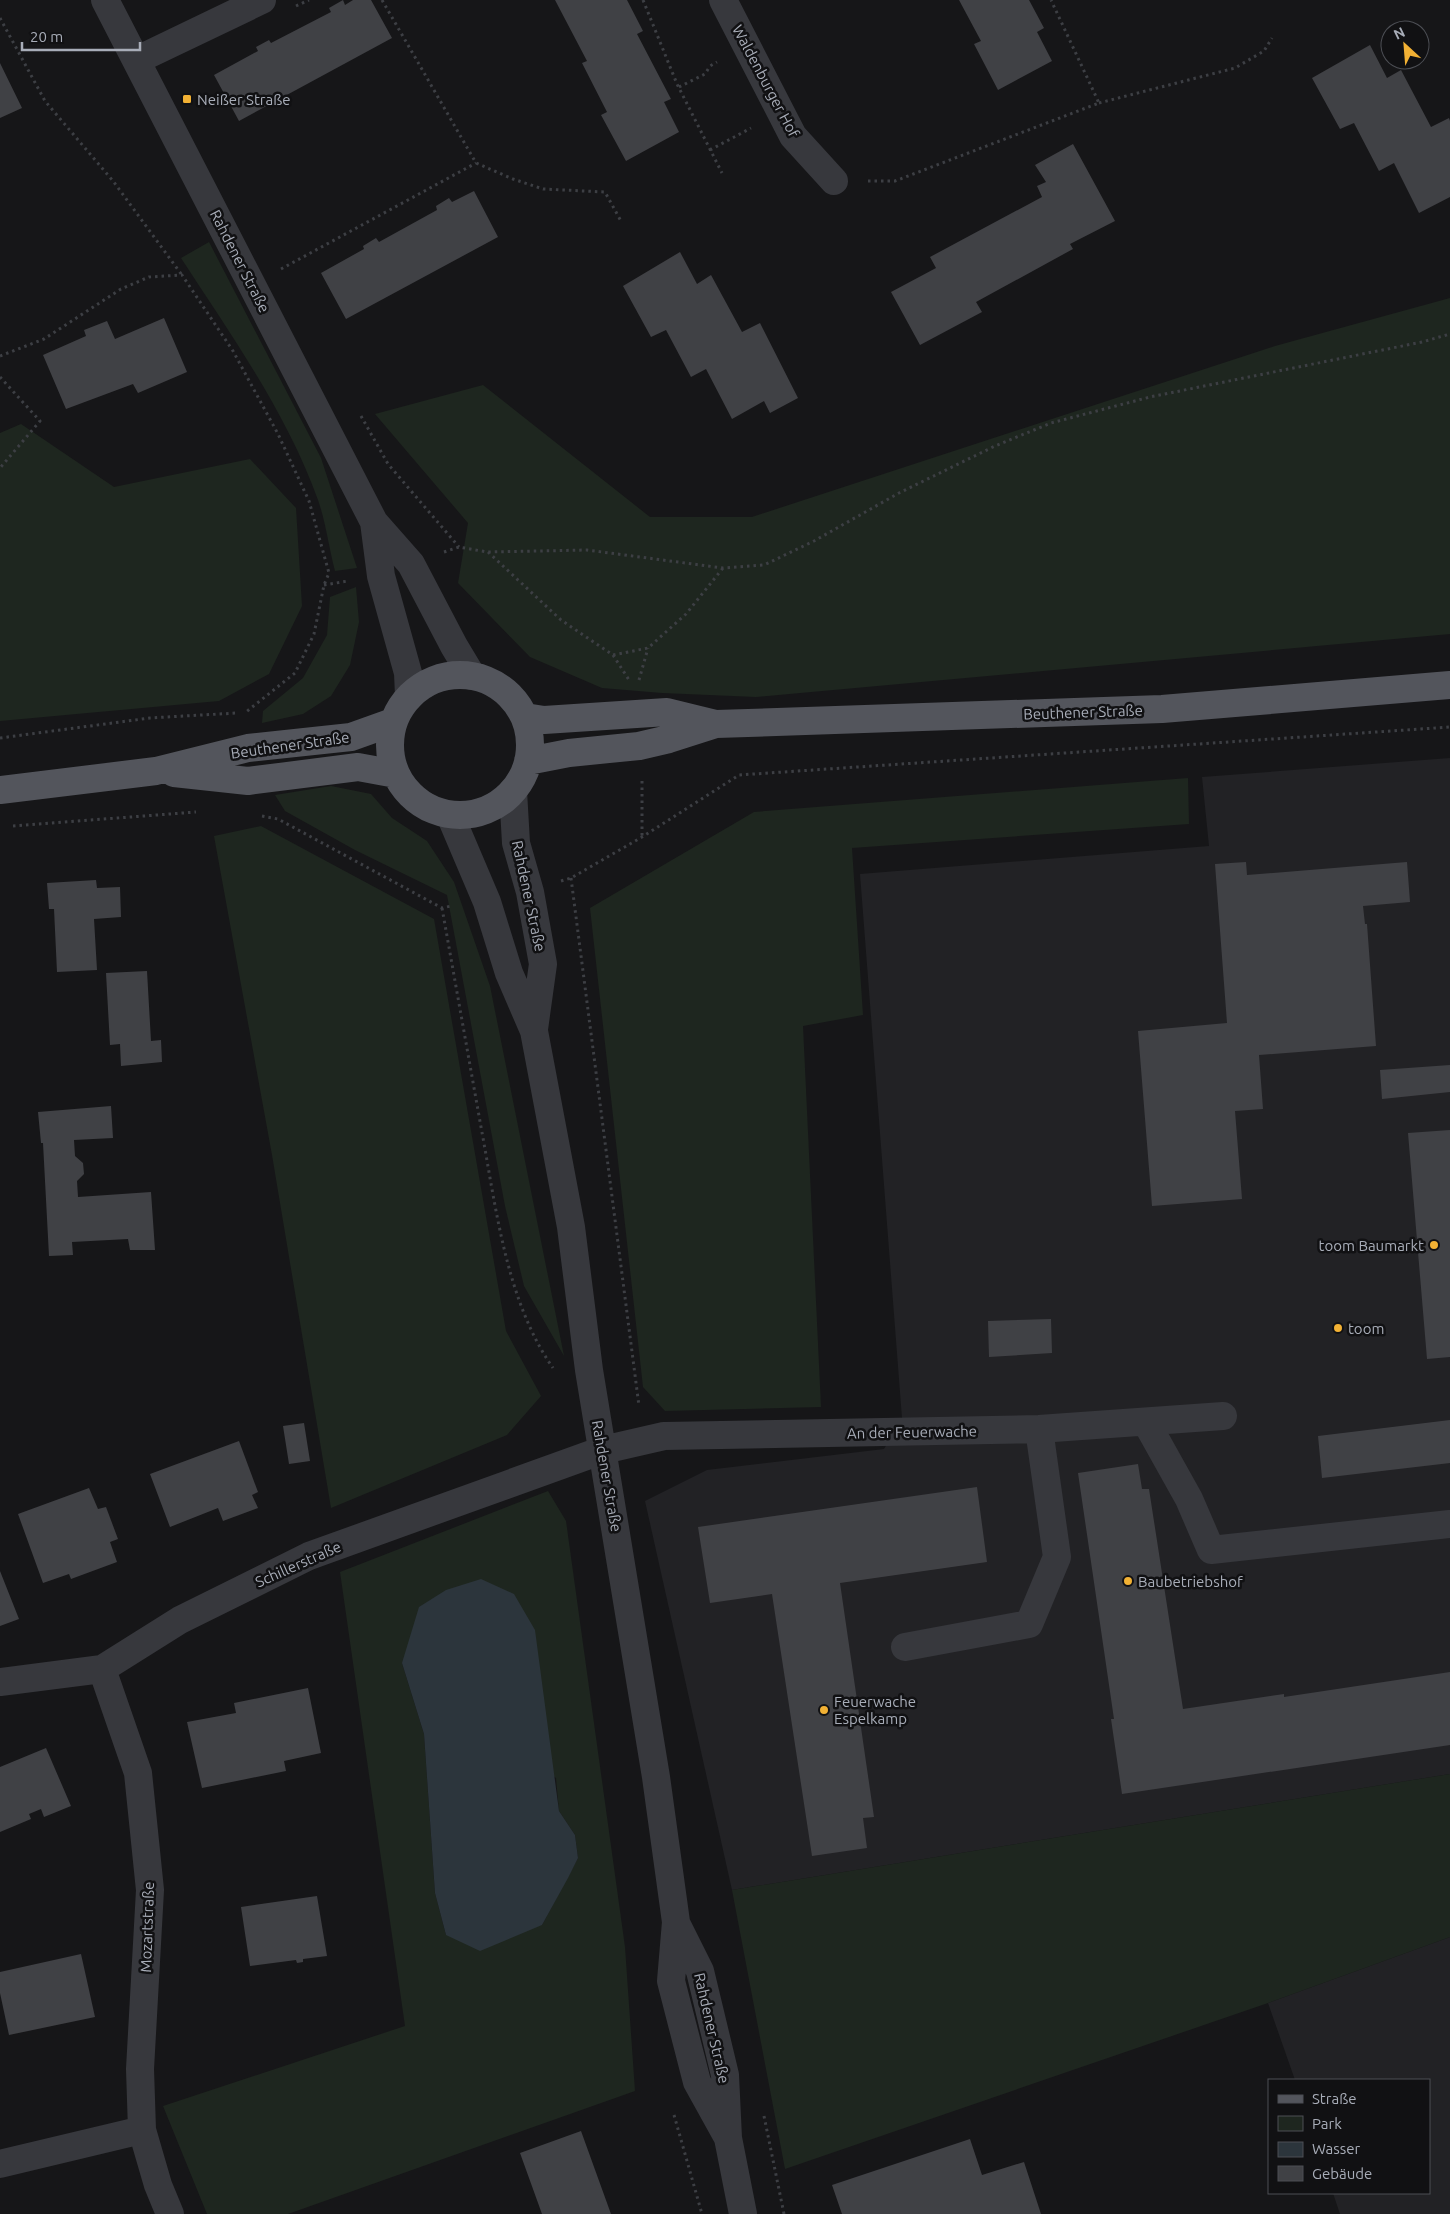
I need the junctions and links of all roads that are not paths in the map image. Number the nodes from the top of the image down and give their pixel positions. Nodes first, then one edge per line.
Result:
1 (105, 0) edge
2 (262, 0) edge
3 (723, 0) edge
4 (137, 60) junction
5 (834, 181) road end
6 (374, 522) junction
7 (472, 676) junction
8 (1450, 685) edge
9 (409, 696) junction
10 (524, 717) junction
11 (393, 722) junction
12 (716, 724) junction
13 (528, 762) junction
14 (156, 771) junction
15 (396, 774) junction
16 (0, 790) edge
17 (513, 791) junction
18 (450, 815) junction
19 (534, 1031) junction
20 (1222, 1416) dead end
21 (1146, 1422) junction
22 (1039, 1429) junction
23 (603, 1450) junction
24 (1450, 1524) edge
25 (905, 1647) dead end
26 (102, 1669) junction
27 (0, 1682) edge
28 (142, 2130) junction
29 (0, 2164) edge
30 (170, 2214) edge
31 (743, 2214) edge

1 - 4 street, Rahdener Straße
2 - 4 street
3 - 5 street, Waldenburger Hof
4 - 6 street, Rahdener Straße
6 - 7 street, Rahdener Straße
6 - 9 street, Rahdener Straße
7 - 9 main road
7 - 10 main road
8 - 12 main road, Beuthener Straße
9 - 11 main road
10 - 12 main road, Beuthener Straße
10 - 13 main road
11 - 14 main road, Beuthener Straße
11 - 15 main road
12 - 13 main road, Beuthener Straße
13 - 17 main road
14 - 15 main road, Beuthener Straße
14 - 16 main road, Beuthener Straße
15 - 18 main road
17 - 18 main road
17 - 19 street, Rahdener Straße
18 - 19 street, Rahdener Straße
19 - 23 street, Rahdener Straße
20 - 21 street, An der Feuerwache
21 - 22 street, An der Feuerwache
21 - 24 street
22 - 23 street, An der Feuerwache
22 - 25 street
23 - 26 street, Schillerstraße
23 - 31 street, Rahdener Straße
26 - 27 street, Schillerstraße
26 - 28 street, Mozartstraße
28 - 29 street
28 - 30 street, Mozartstraße

